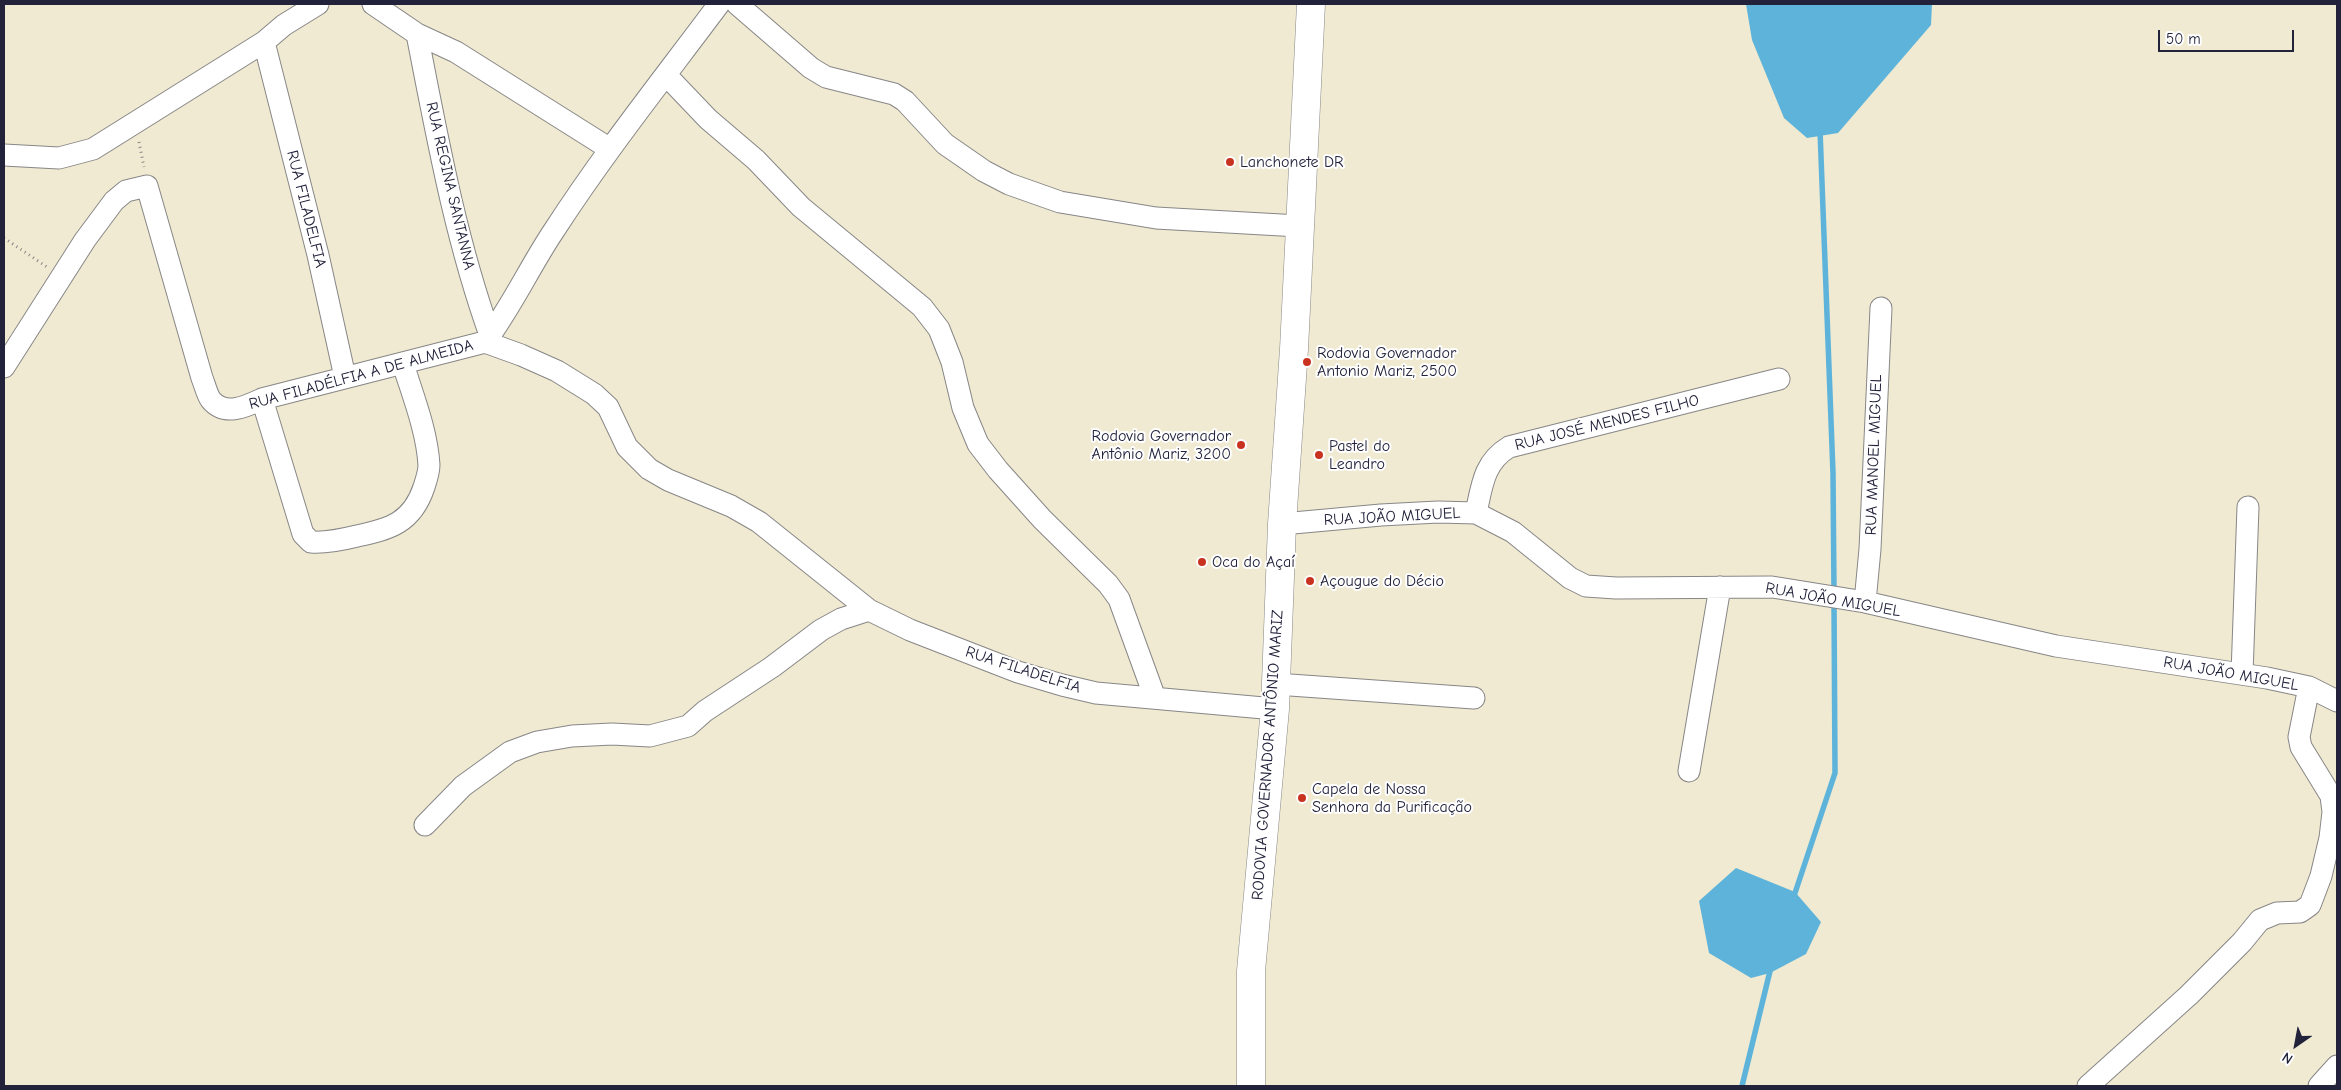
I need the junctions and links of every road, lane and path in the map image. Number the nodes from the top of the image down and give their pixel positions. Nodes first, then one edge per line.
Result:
1 (318, 4) edge
2 (373, 4) edge
3 (719, 4) edge
4 (737, 4) edge
5 (1311, 4) edge
6 (418, 34) junction
7 (264, 42) junction
8 (666, 75) junction
9 (135, 124) junction
10 (610, 149) junction
11 (4, 155) edge
12 (147, 186) junction
13 (1298, 226) junction
14 (4, 238) edge
15 (62, 277) junction
16 (1881, 308) dead end
17 (488, 339) junction
18 (403, 364) junction
19 (4, 368) edge
20 (345, 377) junction
21 (1779, 379) dead end
22 (262, 399) junction
23 (2248, 507) dead end
24 (1476, 513) junction
25 (1282, 524) junction
26 (1720, 587) junction
27 (1865, 602) junction
28 (869, 610) junction
29 (2242, 674) junction
30 (2309, 687) junction
31 (1276, 696) junction
32 (1155, 698) junction
33 (1474, 698) dead end
34 (2337, 701) edge
35 (1689, 771) dead end
36 (425, 825) dead end
37 (2337, 1066) edge
38 (1251, 1086) edge
39 (2088, 1086) edge
40 (2319, 1086) edge

1 - 7 street
2 - 6 street
3 - 8 street
4 - 13 street
5 - 13 highway, RODOVIA GOVERNADOR ANTÔNIO MARIZ
6 - 10 street
6 - 17 street, RUA REGINA SANTANNA
7 - 9 street
7 - 20 street, RUA FILADELFIA
8 - 10 street
8 - 32 street
9 - 11 street
9 - 12 path
10 - 17 street
12 - 15 street
12 - 22 street, RUA FILADÉLFIA A DE ALMEIDA
13 - 25 highway, RODOVIA GOVERNADOR ANTÔNIO MARIZ
14 - 15 path
15 - 19 street
16 - 27 street, RUA MANOEL MIGUEL
17 - 18 street, RUA FILADÉLFIA A DE ALMEIDA
17 - 28 street, RUA FILADÉLFIA A DE ALMEIDA
18 - 20 street, RUA FILADÉLFIA A DE ALMEIDA
18 - 22 street
20 - 22 street, RUA FILADÉLFIA A DE ALMEIDA
21 - 24 street, RUA JOSÉ MENDES FILHO
23 - 29 street
24 - 25 street, RUA JOÃO MIGUEL
24 - 26 street, RUA JOÃO MIGUEL
25 - 31 highway, RODOVIA GOVERNADOR ANTÔNIO MARIZ
26 - 27 street, RUA JOÃO MIGUEL
26 - 35 street
27 - 29 street, RUA JOÃO MIGUEL
28 - 32 street, RUA FILADELFIA
28 - 36 street
29 - 30 street, RUA JOÃO MIGUEL
30 - 34 street, RUA JOÃO MIGUEL
30 - 39 street
31 - 32 street, RUA FILADELFIA
31 - 33 street, RUA FILADELFIA
31 - 38 highway, RODOVIA GOVERNADOR ANTÔNIO MARIZ
37 - 40 street

